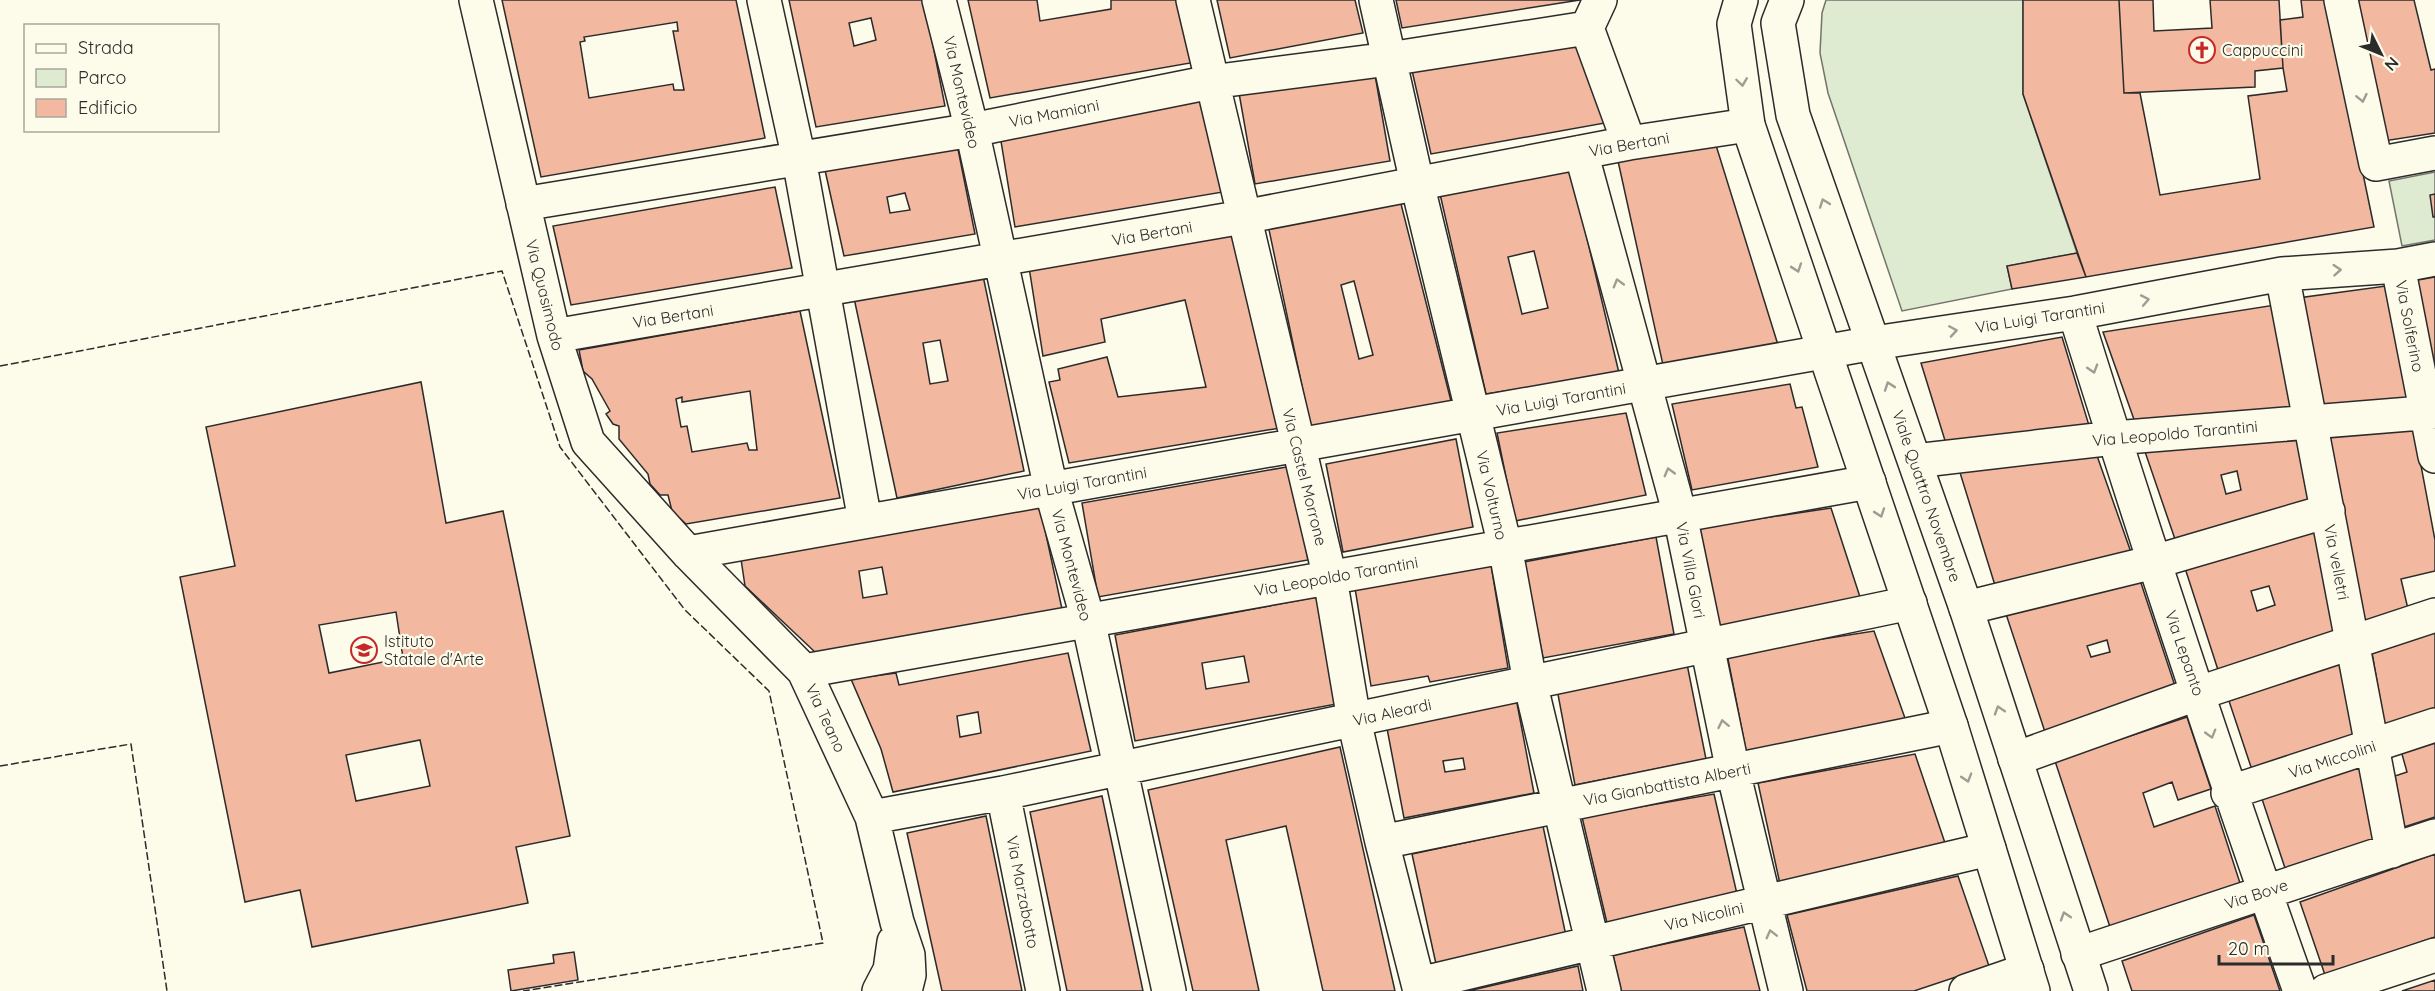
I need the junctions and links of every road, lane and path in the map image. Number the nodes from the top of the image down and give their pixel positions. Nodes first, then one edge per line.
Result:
1 (476, 0) edge
2 (764, 0) edge
3 (939, 0) edge
4 (1193, 0) edge
5 (1376, 0) edge
6 (1741, 0) edge
7 (1787, 0) edge
8 (2342, 0) edge
9 (1593, 14) edge
10 (1389, 59) junction
11 (1211, 82) junction
12 (1748, 125) junction
13 (972, 130) junction
14 (1629, 143) junction
15 (1581, 152) junction
16 (2435, 153) edge
17 (799, 159) junction
18 (1417, 183) junction
19 (523, 204) junction
20 (1243, 217) junction
21 (999, 259) junction
22 (2435, 259) edge
23 (2398, 266) junction
24 (2282, 274) junction
25 (824, 291) junction
26 (2076, 313) junction
27 (554, 336) junction
28 (1874, 343) junction
29 (1826, 351) junction
30 (1646, 384) junction
31 (2431, 412) edge
32 (1473, 414) junction
33 (2309, 421) junction
34 (2114, 438) junction
35 (1297, 445) junction
36 (2435, 456) edge
37 (1915, 461) junction
38 (1869, 482) junction
39 (1051, 489) junction
40 (2328, 512) junction
41 (1680, 515) junction
42 (865, 521) junction
43 (1505, 546) junction
44 (688, 553) junction
45 (2154, 562) junction
46 (1330, 578) junction
47 (1910, 603) junction
48 (1966, 608) junction
49 (2435, 615) edge
50 (1088, 621) junction
51 (2352, 642) junction
52 (1707, 645) junction
53 (804, 671) junction
54 (1530, 682) junction
55 (2199, 693) junction
56 (1354, 720) junction
57 (2435, 725) edge
58 (1952, 726) junction
59 (2372, 747) junction
60 (2015, 759) junction
61 (1122, 768) junction
62 (1732, 771) junction
63 (1003, 793) junction
64 (2229, 793) junction
65 (1560, 806) junction
66 (873, 817) junction
67 (2435, 836) edge
68 (1382, 842) junction
69 (1989, 849) junction
70 (2392, 850) junction
71 (2264, 891) junction
72 (1763, 902) junction
73 (897, 922) junction
74 (1593, 942) junction
75 (2078, 954) junction
76 (908, 956) junction
77 (2435, 956) edge
78 (2030, 980) edge
79 (1420, 987) edge
80 (879, 991) edge
81 (905, 991) edge
82 (916, 991) edge
83 (1043, 991) edge
84 (1169, 991) edge
85 (1604, 991) edge
86 (1786, 991) edge
87 (1965, 991) edge
88 (2091, 991) edge
89 (2300, 991) edge
90 (2326, 991) edge

1 - 19 street, Via Quasimodo
2 - 17 street
3 - 13 street, Via Montevideo
4 - 11 street, Via Castel Morrone
5 - 10 street, Via Volturno
6 -> 12 street
28 -> 7 street, Viale Quattro Novembre
8 -> 16 street
9 - 10 street, Via Mamiani
9 - 14 street
10 - 11 street, Via Mamiani
10 - 18 street, Via Volturno
11 - 13 street, Via Mamiani
11 - 20 street, Via Castel Morrone
12 - 14 street, Via Bertani
12 -> 29 street
13 - 17 street, Via Mamiani
13 - 21 street, Via Montevideo
14 - 15 street, Via Bertani
15 - 18 street, Via Bertani
30 -> 15 street, Via Villa Glori
17 - 19 street, Via Mamiani
17 - 25 street
18 - 20 street, Via Bertani
18 - 32 street, Via Volturno
19 - 27 street, Via Quasimodo
20 - 21 street, Via Bertani
20 - 35 street, Via Castel Morrone
21 - 25 street, Via Bertani
21 - 39 street, Via Montevideo
22 - 23 street, Via Luigi Tarantini
24 -> 23 street, Via Luigi Tarantini
23 - 31 street, Via Solferino
26 -> 24 street, Via Luigi Tarantini
24 - 33 street, Via velletri
25 - 27 street, Via Bertani
25 - 42 street
28 -> 26 street, Via Luigi Tarantini
26 -> 34 street, Via Lepanto
27 - 44 street, Via Quasimodo
28 - 29 street, Via Luigi Tarantini
37 -> 28 street, Viale Quattro Novembre
29 - 30 street, Via Luigi Tarantini
29 - 38 street
30 - 32 street, Via Luigi Tarantini
41 -> 30 street, Via Villa Glori
31 - 33 street, Via Leopoldo Tarantini
31 - 36 street, Via Solferino
32 - 35 street, Via Luigi Tarantini
32 - 43 street, Via Volturno
33 - 34 street, Via Leopoldo Tarantini
33 - 40 street, Via velletri
34 - 37 street, Via Leopoldo Tarantini
34 - 45 street, Via Lepanto
35 - 39 street, Via Luigi Tarantini
35 - 46 street, Via Castel Morrone
37 - 48 street, Viale Quattro Novembre
38 - 41 street, Via Leopoldo Tarantini
38 -> 47 street
39 - 42 street, Via Luigi Tarantini
39 - 50 street, Via Montevideo
40 - 45 street
40 - 51 street, Via velletri
41 - 43 street, Via Leopoldo Tarantini
41 - 52 street, Via Villa Glori
42 - 44 street, Via Luigi Tarantini
43 - 46 street, Via Leopoldo Tarantini
43 - 54 street, Via Volturno
44 - 53 street, Via Teano
45 - 48 street
45 - 55 street, Via Lepanto
46 - 50 street, Via Leopoldo Tarantini
46 - 56 street, Via Castel Morrone
47 - 52 street, Via Aleardi
47 - 58 street
60 -> 48 street, Viale Quattro Novembre
49 - 51 street
50 - 53 street, Via Leopoldo Tarantini
50 - 61 street, Via Montevideo
51 - 55 street
51 - 59 street, Via velletri
52 - 54 street, Via Aleardi
62 -> 52 street, Via Villa Glori
53 - 66 street, Via Teano
54 - 56 street, Via Aleardi
54 - 65 street, Via Volturno
55 - 60 street
55 -> 64 street, Via Lepanto
56 - 61 street, Via Aleardi
56 - 68 street, Via Castel Morrone
57 - 59 street, Via Miccolini
58 - 62 street, Via Gianbattista Alberti
58 -> 69 street
59 - 64 street, Via Miccolini
59 - 70 street, Via velletri
75 -> 60 street, Viale Quattro Novembre
61 - 63 street, Via Aleardi
61 - 84 street, Via Montevideo
62 - 65 street, Via Gianbattista Alberti
62 - 72 street, Via Villa Glori
63 - 66 street, Via Aleardi
63 - 83 street, Via Marzabotto
64 - 71 street, Via Lepanto
65 - 68 street, Via Gianbattista Alberti
65 - 74 street, Via Volturno
66 - 73 street, Via Teano
67 - 70 street, Via Bove
68 - 79 street, Via Castel Morrone
69 - 72 street, Via Nicolini
69 - 78 street
70 - 71 street, Via Bove
71 - 75 street, Via Bove
71 - 89 street, Via Lepanto
72 - 74 street, Via Nicolini
86 -> 72 street, Via Villa Glori
73 - 76 street, Via Teano
73 - 80 street, Via Teano
74 - 79 street, Via Nicolini
74 - 85 street, Via Volturno
75 - 88 street, Viale Quattro Novembre
76 - 81 street, Via Teano
76 - 82 street, Via Teano
77 - 90 street
78 - 87 street

